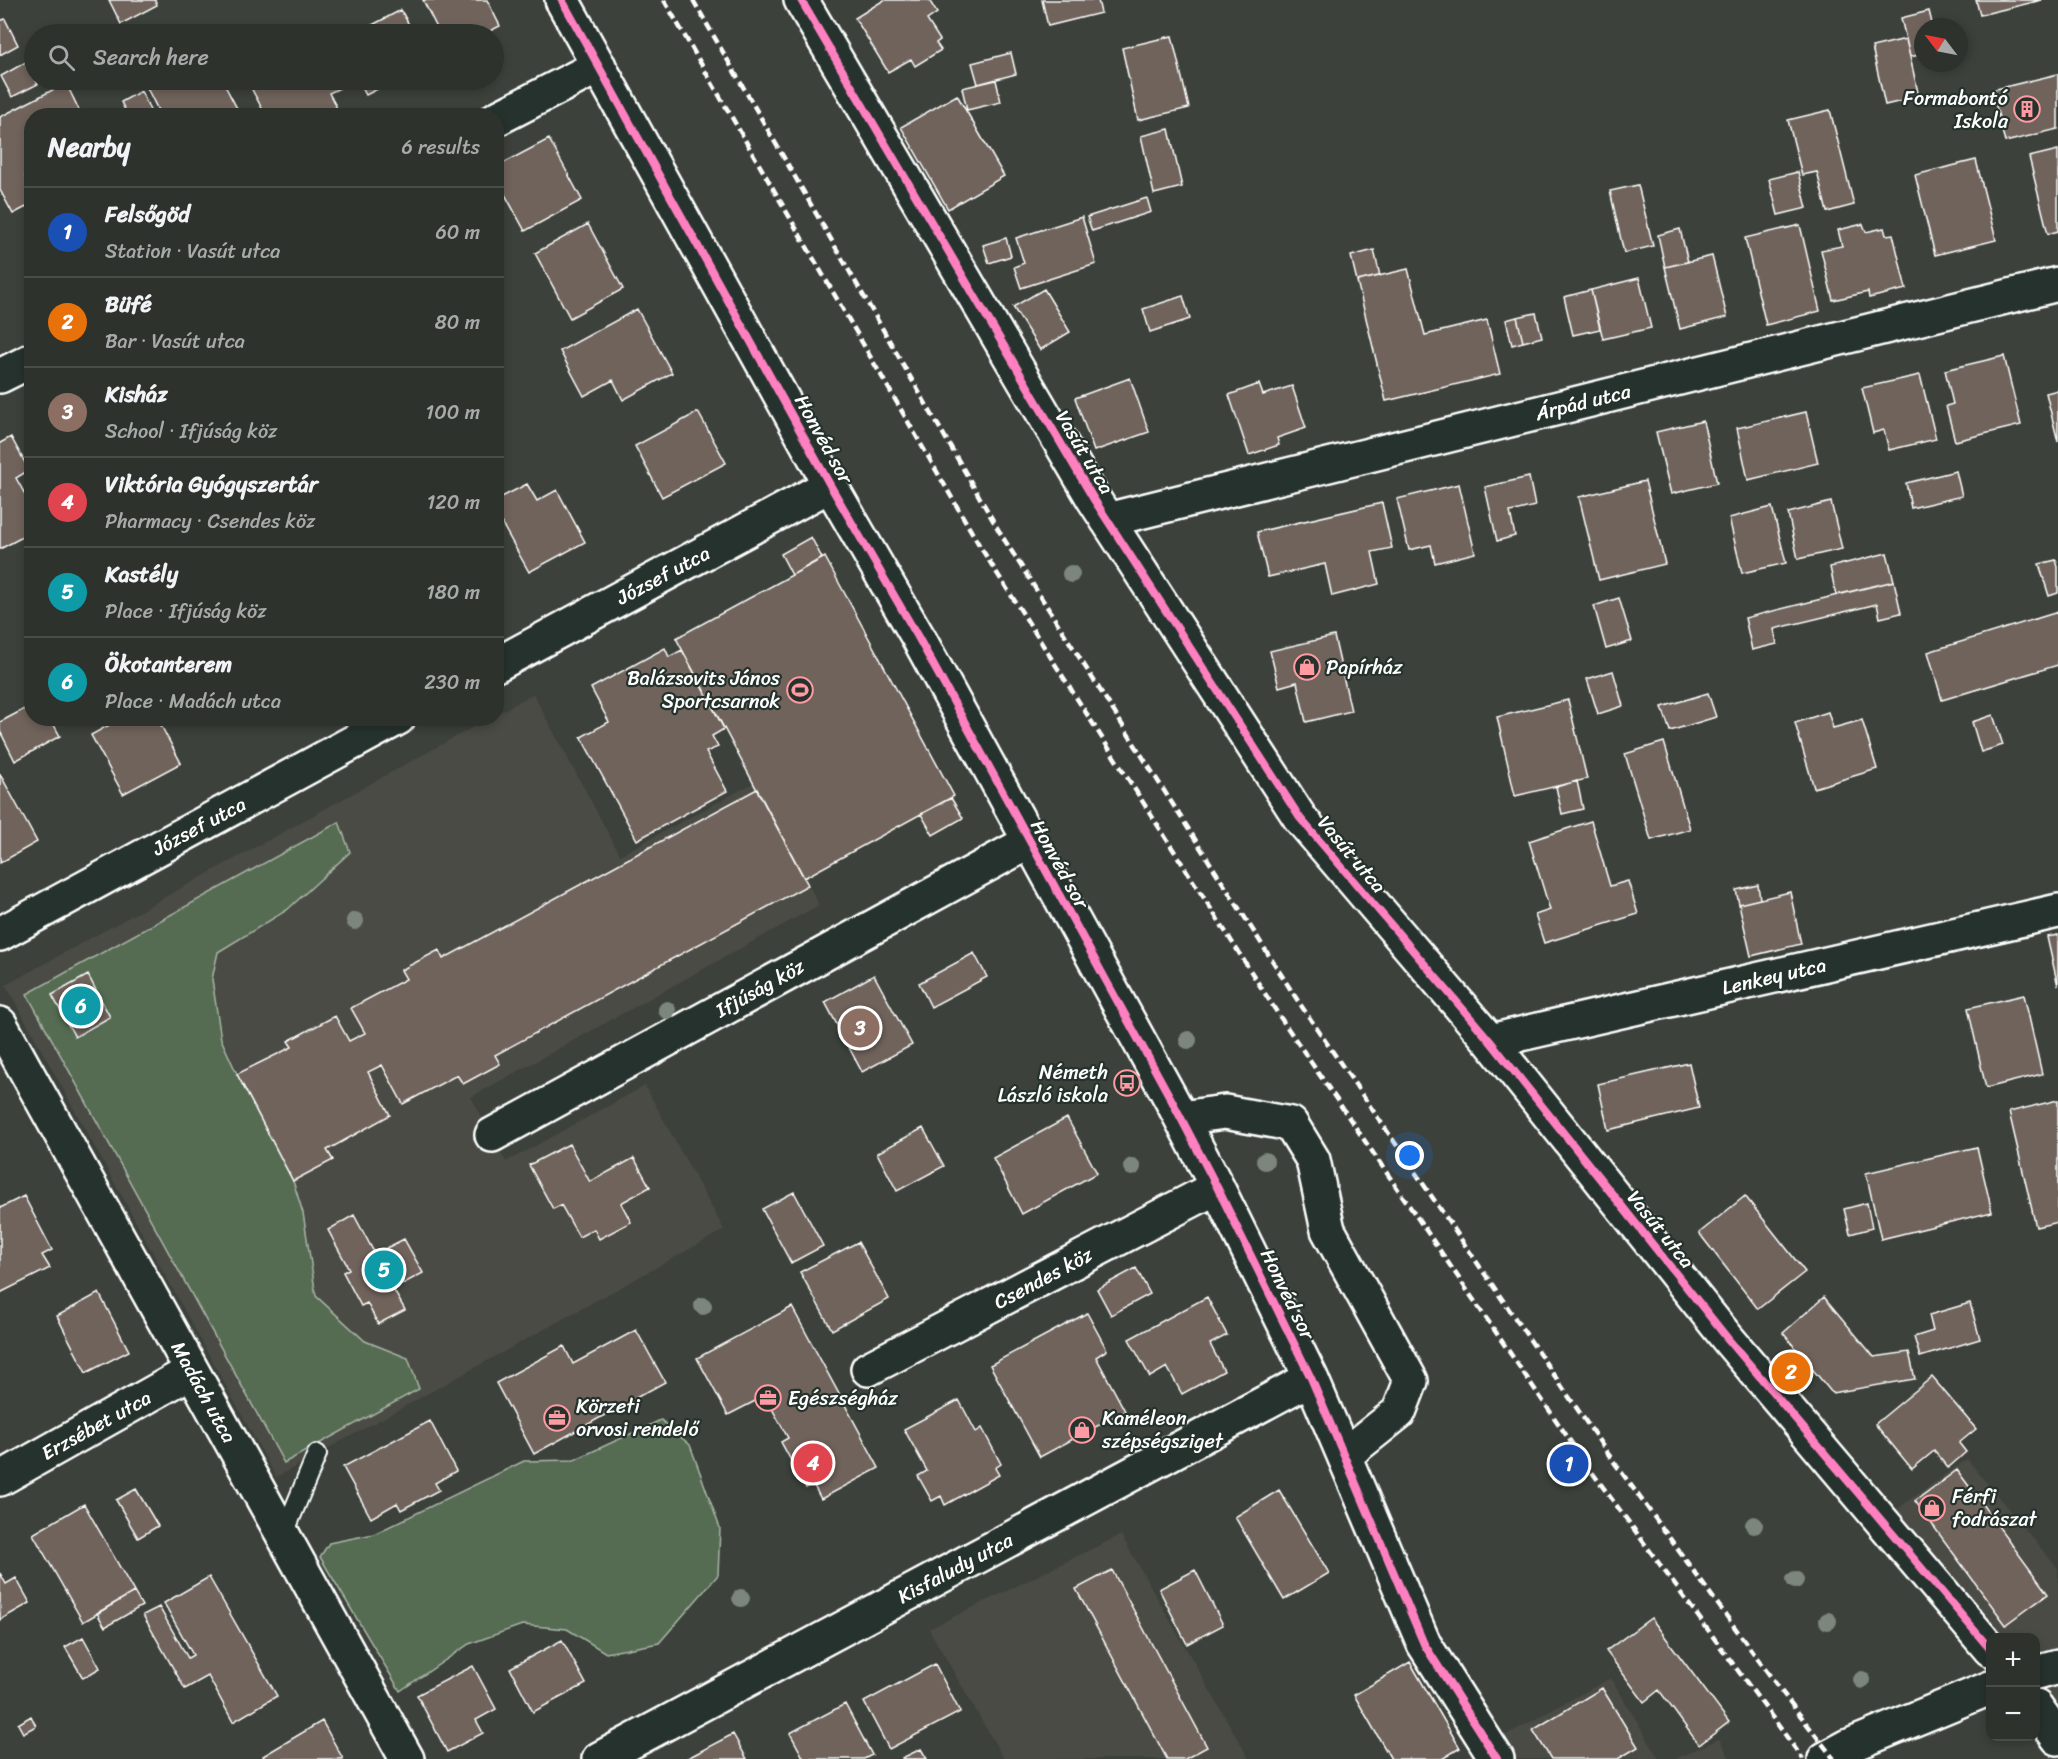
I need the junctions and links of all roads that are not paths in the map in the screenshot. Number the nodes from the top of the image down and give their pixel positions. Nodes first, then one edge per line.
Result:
1 (562, 0) edge
2 (801, 0) edge
3 (599, 66) junction
4 (504, 115) edge
5 (2058, 284) edge
6 (24, 364) edge
7 (0, 376) edge
8 (830, 485) junction
9 (1107, 520) junction
10 (504, 661) edge
11 (383, 726) edge
12 (1029, 842) junction
13 (2058, 911) edge
14 (0, 934) edge
15 (0, 1024) edge
16 (1490, 1041) junction
17 (1181, 1118) junction
18 (492, 1135) dead end
19 (1217, 1187) junction
20 (868, 1369) dead end
21 (192, 1371) junction
22 (1311, 1378) junction
23 (317, 1454) dead end
24 (1344, 1456) junction
25 (0, 1479) edge
26 (284, 1536) junction
27 (1986, 1644) edge
28 (2058, 1667) edge
29 (2040, 1672) edge
30 (1986, 1690) edge
31 (2040, 1713) edge
32 (2058, 1738) edge
33 (407, 1759) edge
34 (599, 1759) edge
35 (1497, 1759) edge
36 (1825, 1759) edge

1 - 3 street, Honvéd sor
2 - 9 street, Vasút utca
3 - 4 street
3 - 8 street, Honvéd sor
5 - 9 street, Árpád utca
6 - 7 street
8 - 10 street, József utca
8 - 12 street, Honvéd sor
9 - 16 street, Vasút utca
11 - 14 street, József utca
12 - 17 street, Honvéd sor
12 - 18 street, Ifjúság köz
13 - 16 street, Lenkey utca
15 - 21 street, Madách utca
16 - 27 street, Vasút utca
17 - 19 street, Honvéd sor
17 - 24 street
19 - 20 street, Csendes köz
19 - 22 street, Honvéd sor
21 - 25 street, Erzsébet utca
21 - 26 street, Madách utca
22 - 24 street, Honvéd sor
22 - 34 street, Kisfaludy utca
23 - 26 lane
24 - 35 street, Honvéd sor
26 - 33 street, Madách utca
28 - 29 street
30 - 36 street
31 - 32 street

